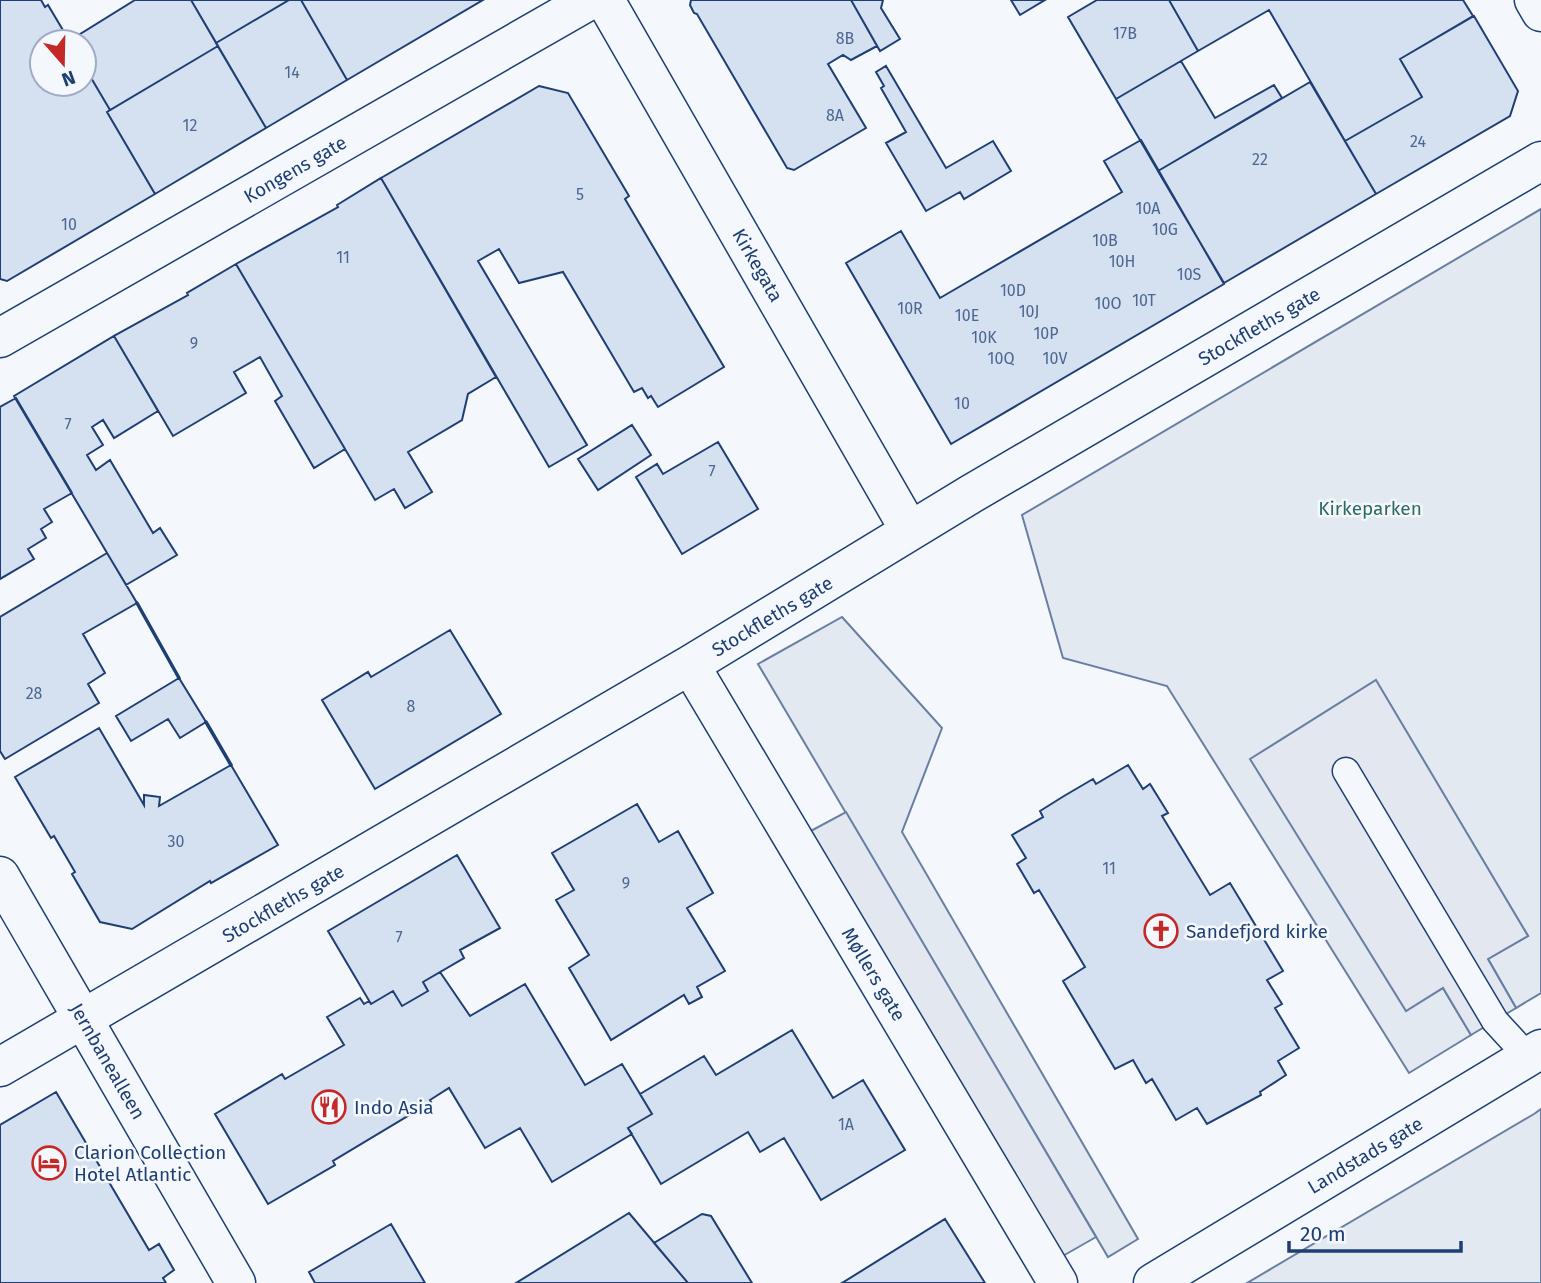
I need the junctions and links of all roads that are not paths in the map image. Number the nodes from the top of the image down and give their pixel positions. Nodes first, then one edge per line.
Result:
1 (590, 0) edge
2 (605, 0) edge
3 (1534, 0) edge
4 (1541, 12) edge
5 (1541, 161) edge
6 (0, 338) edge
7 (911, 531) junction
8 (690, 665) junction
9 (1346, 771) dead end
10 (0, 876) edge
11 (84, 1019) junction
12 (1537, 1060) edge
13 (0, 1067) edge
14 (236, 1283) edge
15 (1058, 1283) edge
16 (1153, 1283) edge

1 - 6 street, Kongens gate
2 - 7 street, Kirkegata
3 - 4 street
5 - 7 street, Stockfleths gate
7 - 8 street, Stockfleths gate
8 - 11 street, Stockfleths gate
8 - 15 street, Møllers gate
9 - 12 lane
10 - 11 street, Jernbanealleen
11 - 13 street, Stockfleths gate
11 - 14 street, Jernbanealleen
12 - 16 street, Landstads gate

